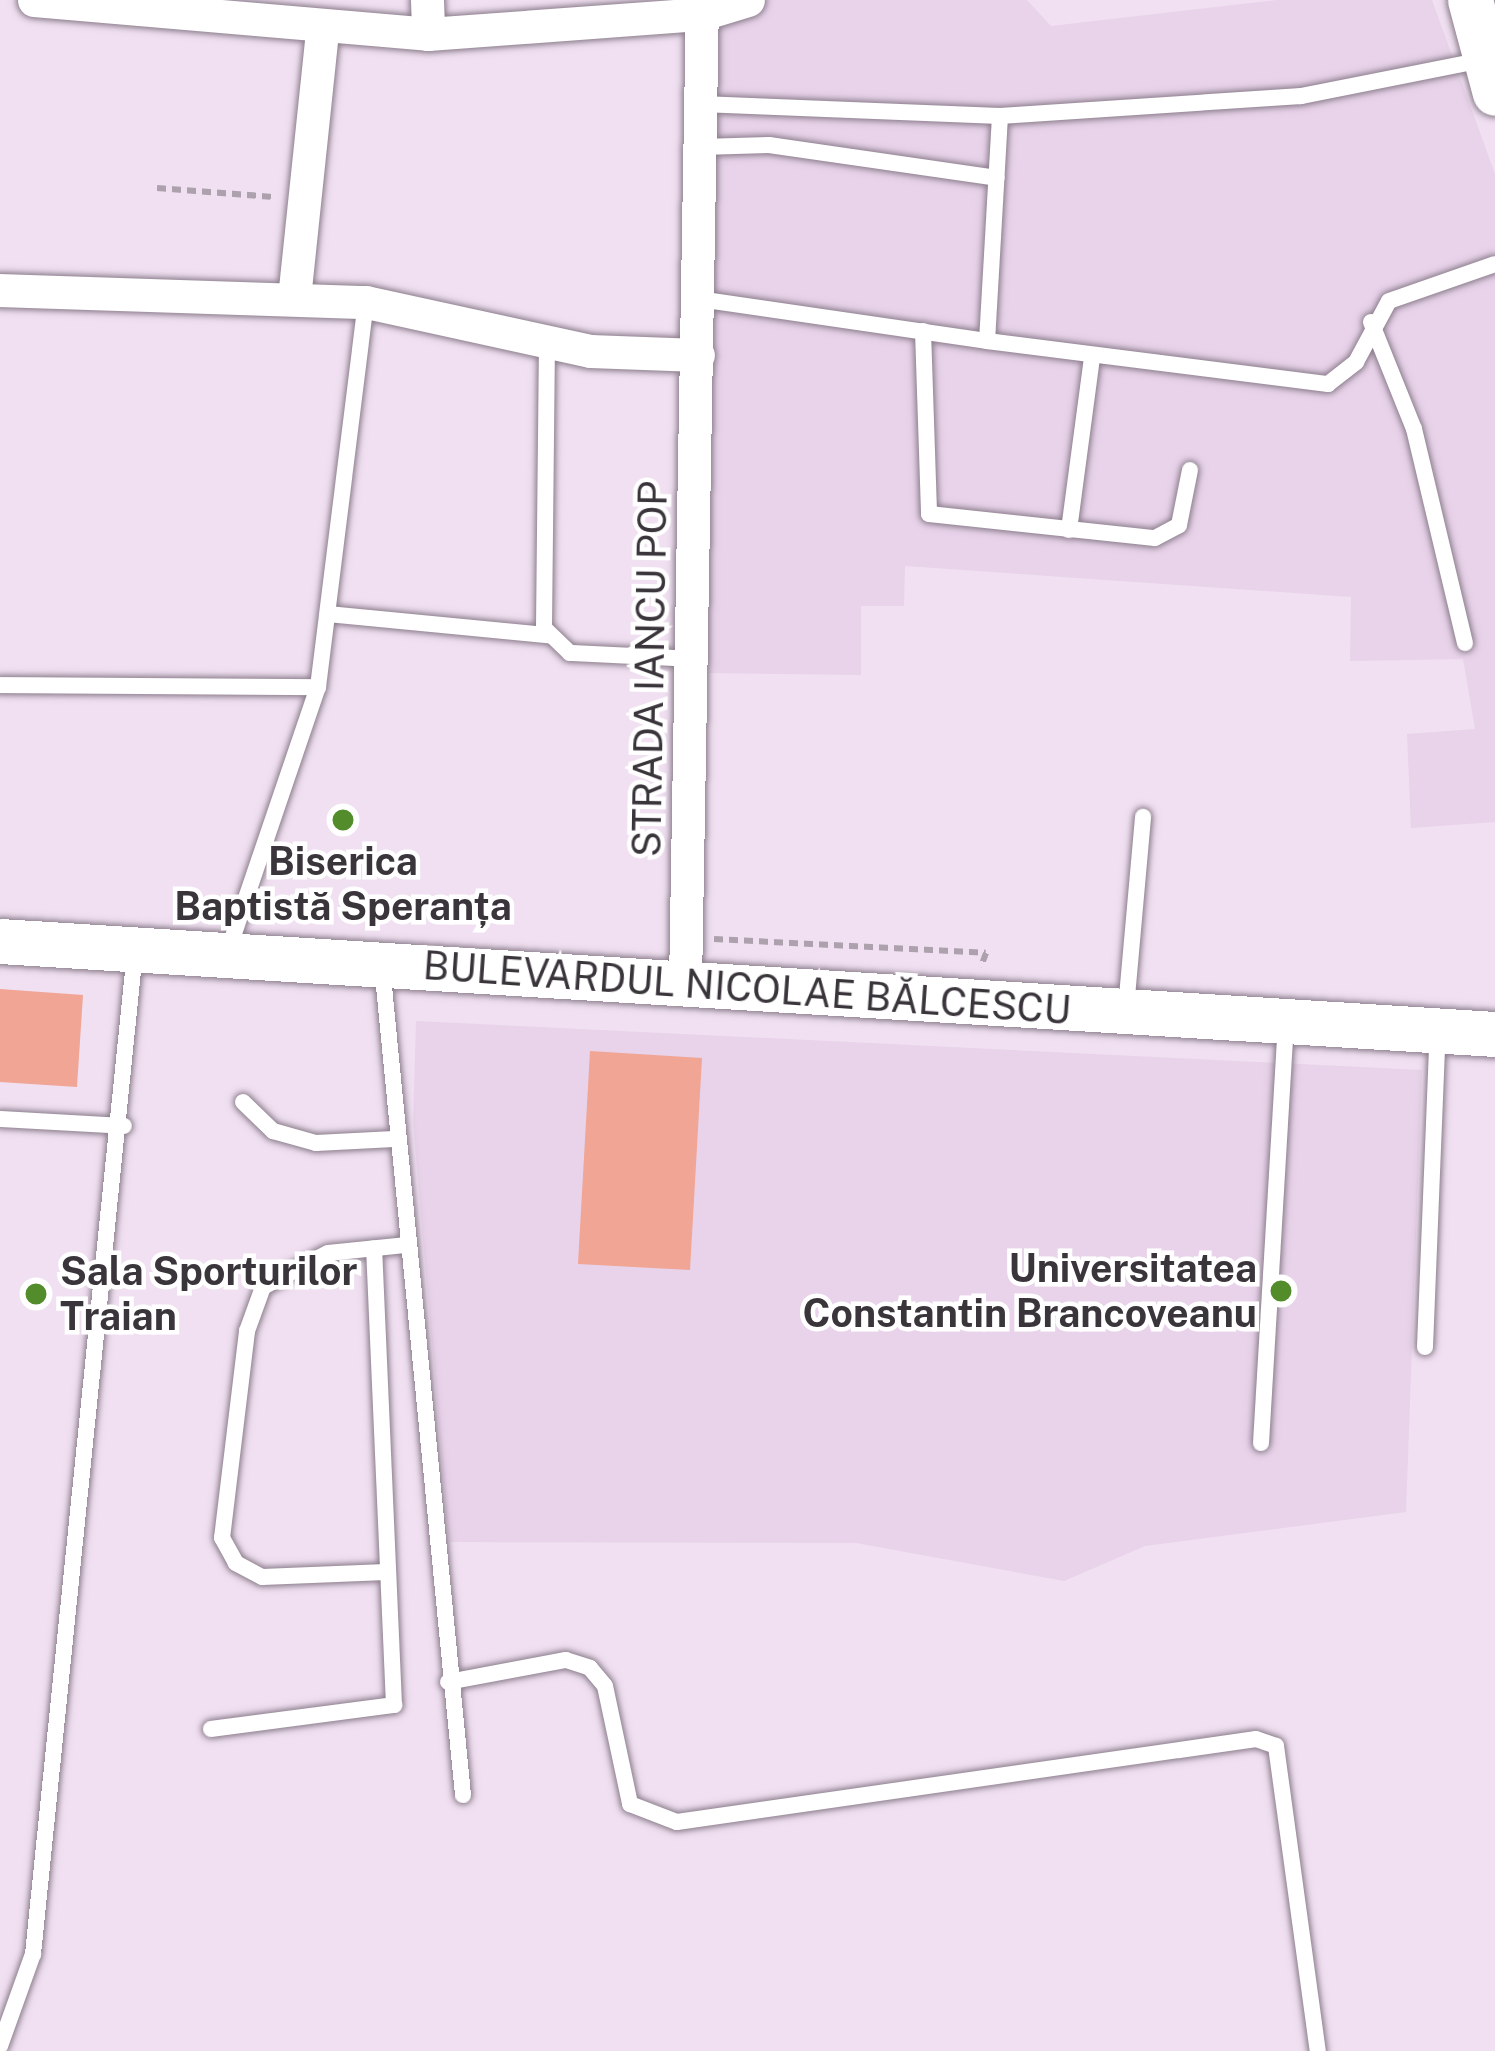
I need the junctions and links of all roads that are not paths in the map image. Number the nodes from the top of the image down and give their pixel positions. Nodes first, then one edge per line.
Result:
1 (34, 0) edge
2 (427, 0) edge
3 (748, 0) edge
4 (1470, 0) edge
5 (702, 7) edge
6 (182, 8) edge
7 (567, 13) edge
8 (322, 31) junction
9 (428, 34) junction
10 (1490, 76) edge
11 (701, 104) junction
12 (1000, 116) junction
13 (700, 147) junction
14 (997, 178) junction
15 (1495, 264) edge
16 (0, 290) edge
17 (294, 298) junction
18 (699, 298) junction
19 (366, 302) junction
20 (1371, 322) junction
21 (923, 331) junction
22 (547, 341) junction
23 (988, 341) junction
24 (698, 356) junction
25 (1092, 357) junction
26 (1190, 470) dead end
27 (1069, 530) junction
28 (328, 614) junction
29 (548, 635) junction
30 (1465, 644) dead end
31 (692, 659) junction
32 (0, 685) edge
33 (318, 687) junction
34 (1143, 818) dead end
35 (0, 941) edge
36 (136, 950) junction
37 (226, 956) junction
38 (382, 965) junction
39 (685, 984) junction
40 (1126, 1011) junction
41 (1286, 1021) junction
42 (1438, 1030) junction
43 (1495, 1034) edge
44 (243, 1102) dead end
45 (0, 1118) edge
46 (124, 1126) junction
47 (394, 1139) junction
48 (405, 1245) junction
49 (374, 1248) junction
50 (1425, 1347) dead end
51 (1262, 1443) dead end
52 (386, 1572) junction
53 (448, 1682) junction
54 (211, 1729) dead end
55 (463, 1795) dead end
56 (0, 2046) edge
57 (1318, 2051) edge

1 - 6 street
2 - 9 street
3 - 5 street
4 - 10 main road
5 - 7 street
5 - 11 street, STRADA IANCU POP
6 - 8 street
7 - 9 street
8 - 9 street
8 - 17 street
10 - 12 lane
11 - 12 lane
11 - 13 street, STRADA IANCU POP
12 - 14 lane
13 - 14 lane
13 - 18 street, STRADA IANCU POP
14 - 23 lane
15 - 20 lane
16 - 17 street
17 - 19 street
18 - 21 lane
18 - 24 street, STRADA IANCU POP
19 - 22 street
19 - 28 lane
20 - 25 lane
20 - 30 lane
21 - 23 lane
21 - 27 lane
22 - 24 street
22 - 29 lane
23 - 25 lane
24 - 31 street, STRADA IANCU POP
25 - 27 lane
26 - 27 lane
28 - 29 lane
28 - 33 lane
29 - 31 lane
31 - 39 street, STRADA IANCU POP
32 - 33 lane
33 - 37 lane
34 - 40 lane
35 - 36 main road, BULEVARDUL NICOLAE BĂLCESCU
36 - 37 main road, BULEVARDUL NICOLAE BĂLCESCU
36 - 46 lane
37 - 38 main road, BULEVARDUL NICOLAE BĂLCESCU
38 - 39 main road, BULEVARDUL NICOLAE BĂLCESCU
38 - 47 lane
39 - 40 main road, BULEVARDUL NICOLAE BĂLCESCU
40 - 41 main road, BULEVARDUL NICOLAE BĂLCESCU
41 - 42 main road, BULEVARDUL NICOLAE BĂLCESCU
41 - 51 lane
42 - 43 main road, BULEVARDUL NICOLAE BĂLCESCU
42 - 50 lane
44 - 47 lane
45 - 46 lane
46 - 56 lane
47 - 48 lane
48 - 49 lane
48 - 53 lane
49 - 52 lane
49 - 52 lane
52 - 54 lane
53 - 55 lane
53 - 57 lane

